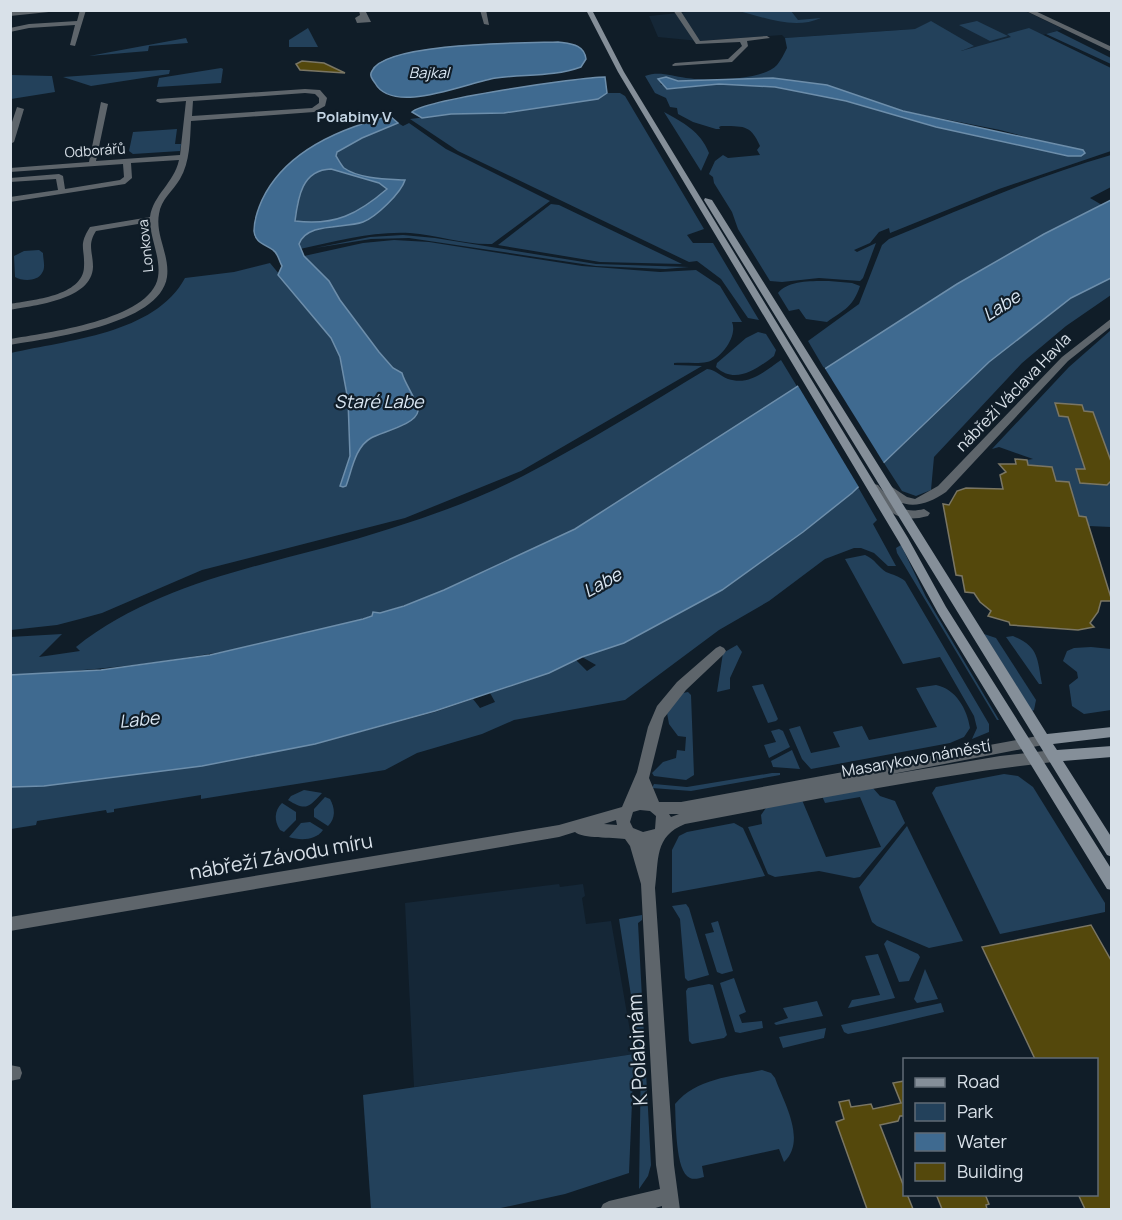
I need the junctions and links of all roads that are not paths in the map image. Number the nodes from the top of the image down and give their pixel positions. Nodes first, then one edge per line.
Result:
1 (65, 10) edge
2 (83, 10) edge
3 (483, 10) edge
4 (589, 10) edge
5 (598, 10) edge
6 (676, 10) edge
7 (1027, 10) edge
8 (10, 14) edge
9 (79, 23) junction
10 (487, 24) dead end
11 (10, 31) edge
12 (10, 38) edge
13 (767, 38) dead end
14 (743, 40) junction
15 (73, 45) dead end
16 (1112, 50) edge
17 (675, 65) dead end
18 (190, 100) junction
19 (160, 101) dead end
20 (104, 104) dead end
21 (20, 109) dead end
22 (187, 118) junction
23 (10, 141) edge
24 (182, 157) junction
25 (127, 161) junction
26 (92, 164) junction
27 (10, 170) edge
28 (10, 180) edge
29 (62, 192) junction
30 (10, 200) edge
31 (154, 219) junction
32 (10, 307) edge
33 (1112, 321) edge
34 (10, 342) edge
35 (866, 479) joint
36 (942, 489) junction
37 (882, 494) junction
38 (924, 513) junction
39 (905, 515) junction
40 (918, 538) junction
41 (720, 651) dead end
42 (1112, 732) edge
43 (1043, 740) junction
44 (1024, 744) junction
45 (1112, 751) edge
46 (1053, 756) junction
47 (1032, 757) junction
48 (642, 778) junction
49 (655, 807) junction
50 (628, 810) junction
51 (559, 831) junction
52 (661, 832) junction
53 (630, 834) junction
54 (1112, 851) edge
55 (1112, 884) edge
56 (648, 888) junction
57 (10, 924) edge
58 (670, 1203) edge
59 (609, 1209) edge

1 - 8 street
2 - 9 street
3 - 10 street
4 - 35 main road
5 - 37 main road
6 - 14 street
7 - 16 street
9 - 11 street
9 - 15 street
11 - 12 street
13 - 14 street
14 - 17 street
18 - 19 street
18 - 22 street, Lonkova
18 - 22 street
20 - 26 street
21 - 23 street
22 - 24 street, Lonkova
24 - 25 street, Odborářů
24 - 31 street, Lonkova
25 - 26 street, Odborářů
25 - 29 street
26 - 27 street, Odborářů
28 - 29 street
29 - 30 street
31 - 32 street
31 - 34 street, Lonkova
33 - 36 street, nábřeží Václava Havla
35 - 37 street
36 - 37 street, nábřeží Václava Havla
36 - 38 street, nábřeží Václava Havla
37 - 39 street
37 - 44 main road
38 - 39 street
38 - 40 street, nábřeží Václava Havla
39 - 40 main road
40 - 43 main road
41 - 48 street, K Polabinám
42 - 43 main road
43 - 44 street, Masarykovo náměstí
43 - 46 main road
44 - 47 main road
44 - 49 street, Masarykovo náměstí
45 - 46 main road
46 - 47 street, Masarykovo náměstí
46 - 54 main road
47 - 52 street, Masarykovo náměstí
47 - 55 main road
48 - 49 street
48 - 50 street, K Polabinám
49 - 50 street
49 - 52 street
50 - 51 street, nábřeží Závodu míru
50 - 53 street, K Polabinám
51 - 53 street, nábřeží Závodu míru
51 - 57 street, nábřeží Závodu míru
52 - 53 street
52 - 56 street, K Polabinám
53 - 56 street, K Polabinám
56 - 58 street, K Polabinám
58 - 59 street

